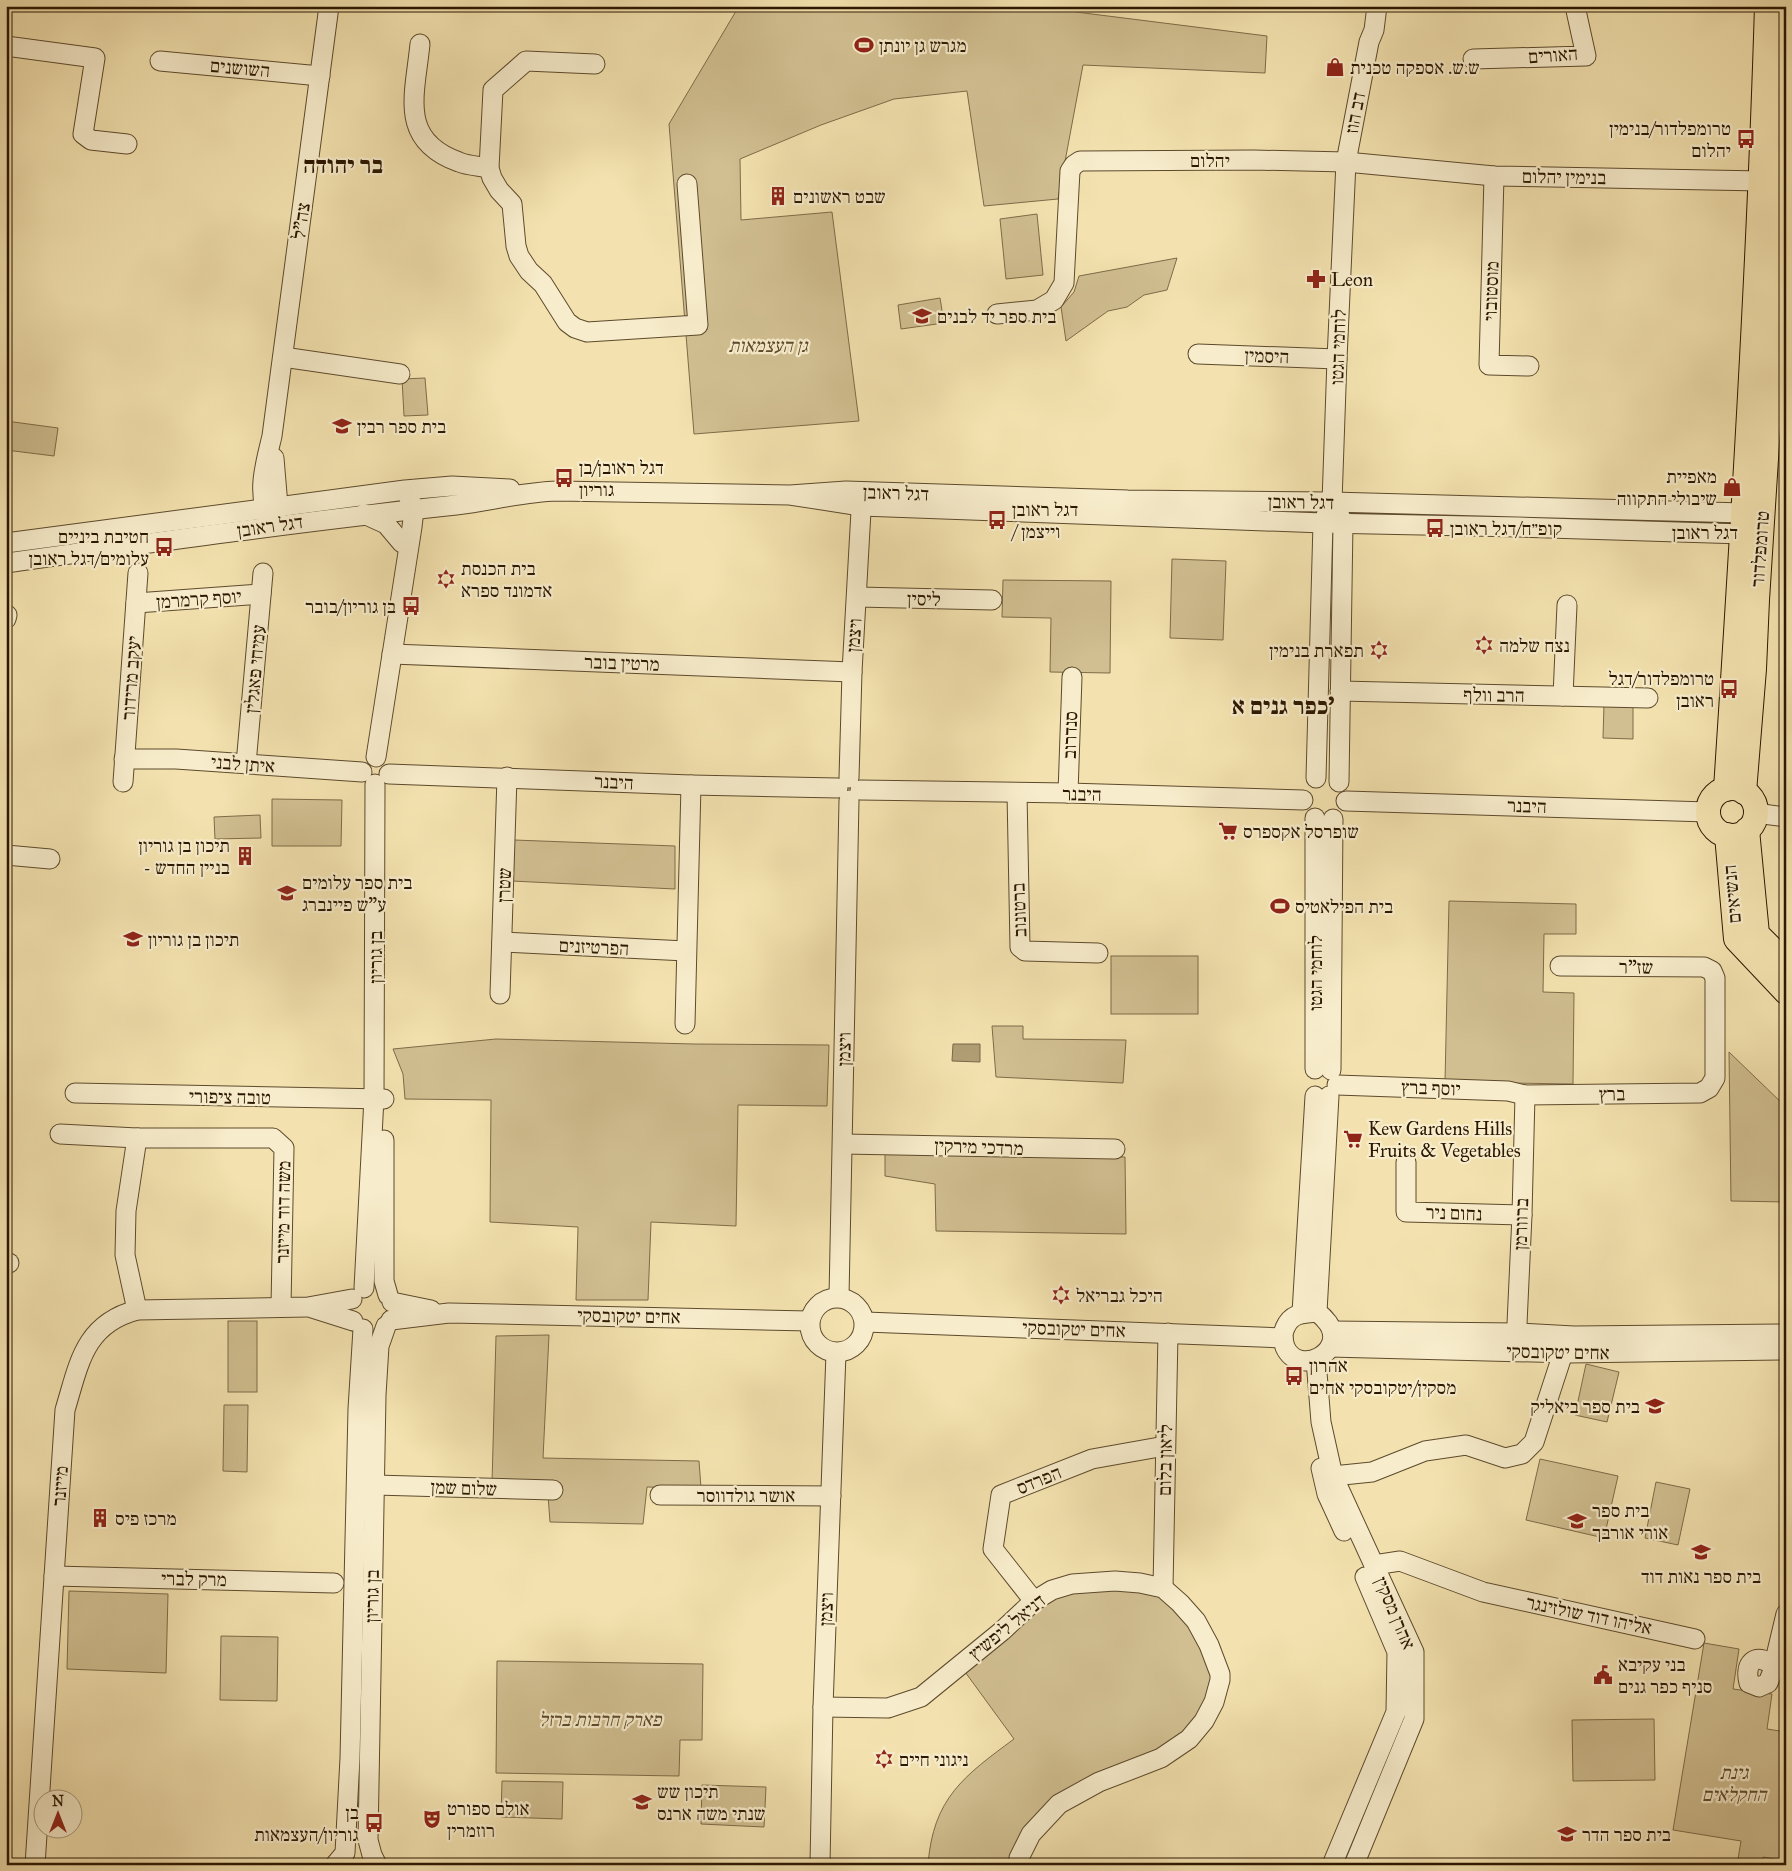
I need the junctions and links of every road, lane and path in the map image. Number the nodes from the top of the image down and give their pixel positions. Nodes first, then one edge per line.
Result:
1 (329, 6) edge
2 (1378, 6) edge
3 (1575, 6) edge
4 (1767, 6) edge
5 (1784, 6) edge
6 (420, 44) dead end
7 (6, 46) edge
8 (1473, 59) dead end
9 (160, 61) dead end
10 (595, 64) dead end
11 (320, 76) junction
12 (127, 144) dead end
13 (1346, 162) junction
14 (490, 168) junction
15 (1494, 176) junction
16 (687, 184) dead end
17 (1770, 187) junction
18 (997, 314) dead end
19 (1198, 354) dead end
20 (283, 357) junction
21 (1337, 359) junction
22 (1529, 366) dead end
23 (400, 374) dead end
24 (405, 490) junction
25 (534, 492) junction
26 (862, 498) junction
27 (1332, 502) junction
28 (271, 507) junction
29 (407, 509) junction
30 (364, 514) junction
31 (1323, 523) junction
32 (1343, 523) junction
33 (1750, 524) junction
34 (273, 526) junction
35 (6, 543) edge
36 (402, 543) junction
37 (6, 563) edge
38 (405, 566) junction
39 (138, 573) dead end
40 (263, 573) dead end
41 (261, 594) junction
42 (857, 597) junction
43 (992, 600) dead end
44 (136, 604) junction
45 (1567, 605) dead end
46 (7, 615) edge
47 (6, 619) edge
48 (392, 654) junction
49 (852, 672) junction
50 (1072, 677) dead end
51 (1340, 691) junction
52 (1563, 696) junction
53 (1648, 698) dead end
54 (124, 759) junction
55 (246, 764) junction
56 (375, 777) junction
57 (507, 777) junction
58 (1316, 778) junction
59 (123, 782) dead end
60 (1338, 782) junction
61 (691, 785) junction
62 (849, 789) junction
63 (1735, 790) junction
64 (1017, 793) junction
65 (1068, 793) junction
66 (1303, 800) junction
67 (1346, 801) junction
68 (1708, 812) junction
69 (1786, 817) edge
70 (1324, 818) junction
71 (1743, 826) junction
72 (6, 856) edge
73 (50, 859) dead end
74 (502, 942) junction
75 (686, 951) junction
76 (1098, 953) dead end
77 (1786, 963) edge
78 (1560, 966) dead end
79 (1786, 992) edge
80 (500, 994) dead end
81 (685, 1024) dead end
82 (1325, 1083) junction
83 (75, 1093) dead end
84 (1700, 1093) joint
85 (1524, 1095) junction
86 (380, 1099) junction
87 (60, 1134) dead end
88 (137, 1138) junction
89 (843, 1144) junction
90 (1115, 1149) dead end
91 (1406, 1162) dead end
92 (1522, 1215) junction
93 (358, 1294) junction
94 (839, 1297) junction
95 (281, 1307) junction
96 (308, 1307) junction
97 (137, 1310) junction
98 (389, 1311) junction
99 (1310, 1312) junction
100 (809, 1321) junction
101 (865, 1322) junction
102 (358, 1325) junction
103 (1168, 1333) junction
104 (1786, 1334) edge
105 (1283, 1338) junction
106 (1331, 1339) junction
107 (1516, 1342) junction
108 (1786, 1350) edge
109 (836, 1352) junction
110 (1563, 1353) junction
111 (1310, 1360) junction
112 (1165, 1446) junction
113 (1333, 1476) junction
114 (375, 1485) junction
115 (553, 1490) dead end
116 (660, 1495) dead end
117 (831, 1496) junction
118 (1374, 1565) junction
119 (54, 1576) junction
120 (334, 1583) dead end
121 (1163, 1588) junction
122 (1034, 1601) junction
123 (1786, 1614) edge
124 (1695, 1639) dead end
125 (1773, 1665) dead end
126 (822, 1707) junction
127 (35, 1865) edge
128 (335, 1865) edge
129 (377, 1865) edge
130 (820, 1865) edge
131 (1018, 1865) edge
132 (1332, 1865) edge
133 (1354, 1865) edge

1 - 11 street, צה"ל
2 - 13 street, דב הוז
3 - 8 street, האורים
4 - 17 main road, טרומפלדור
5 - 17 main road, טרומפלדור
6 - 14 street
7 - 12 street
9 - 11 street, השושנים
10 - 14 street
11 - 20 street, צה"ל
13 - 15 street, בנימין יהלום
13 - 18 street, יהלום
13 - 21 street, לוחמי הגטו
14 - 16 street
15 - 17 street, בנימין יהלום
15 - 22 street, מוסטובוי
17 - 33 main road, טרומפלדור
19 - 21 street, היסמין
20 - 23 street
20 - 28 street, צה"ל
21 - 27 street, לוחמי הגטו
24 - 25 street, דגל ראובן
24 - 28 street, דגל ראובן
24 - 29 street
25 - 26 street, דגל ראובן
25 - 29 street, דגל ראובן
26 - 27 street, דגל ראובן
26 - 31 street, דגל ראובן
26 - 42 street, ויצמן
27 - 31 street, לוחמי הגטו
27 - 32 street, לוחמי הגטו
27 - 33 street, דגל ראובן
28 - 34 street, צה"ל
28 - 35 street, דגל ראובן
29 - 30 street, דגל ראובן
29 - 36 street
29 - 38 street
30 - 34 street, דגל ראובן
30 - 36 street
31 - 32 street, דגל ראובן
31 - 58 street, לוחמי הגטו
32 - 33 street, דגל ראובן
32 - 51 street, לוחמי הגטו
33 - 63 main road, טרומפלדור
34 - 37 street, דגל ראובן
36 - 38 street
38 - 48 street
39 - 44 street, יעקב מרידור
40 - 41 street, עמיחי פאגלין
41 - 44 street, יוסף קרמרמן
41 - 55 street, עמיחי פאגלין
42 - 43 street, ליסין
42 - 49 street, ויצמן
44 - 54 street, יעקב מרידור
45 - 52 street
46 - 47 street
48 - 49 street, מרטין בובר
48 - 56 street
49 - 62 street, ויצמן
50 - 65 street, סנדרוב
51 - 52 street, הרב וולף
51 - 60 street, לוחמי הגטו
52 - 53 street, הרב וולף
54 - 55 street, איתן לבני
54 - 59 street, יעקב מרידור
55 - 56 street, איתן לבני
56 - 57 street, היבנר
56 - 86 street, בן גוריון
57 - 61 street, היבנר
57 - 74 street, שטרן
58 - 60 street
58 - 66 street
60 - 67 street
61 - 62 street, היבנר
61 - 75 street
62 - 64 street, היבנר
62 - 89 street, ויצמן
63 - 68 main road
63 - 71 main road
64 - 65 street, היבנר
64 - 76 street, ברטונוב
65 - 66 street, היבנר
66 - 70 street
67 - 68 street, היבנר
67 - 70 street
68 - 71 main road
69 - 71 street
70 - 82 street, לוחמי הגטו
71 - 77 main road, הנשיאים
71 - 79 main road, הנשיאים
72 - 73 street
74 - 75 street, הפרטיזנים
74 - 80 street, שטרן
75 - 81 street
78 - 84 street, שז"ר
82 - 85 street, יוסף ברץ
82 - 99 street, לוחמי הגטו
83 - 86 street, טובה ציפורי
84 - 85 street, ברץ
85 - 92 street, ברוורמן
86 - 93 street, בן גוריון
86 - 98 street, בן גוריון
87 - 88 street, משה דוד מייזנר
88 - 95 street, משה דוד מייזנר
88 - 97 street
89 - 90 street, מרדכי מירקין
89 - 94 street, ויצמן
91 - 92 street, נחום ניר
92 - 107 street, ברוורמן
93 - 96 street, מייזנר
93 - 98 street
93 - 102 street
94 - 100 street
94 - 101 street
95 - 96 street, מייזנר
95 - 97 street, מייזנר
96 - 102 street, מייזנר
97 - 119 street, מייזנר
98 - 100 street, אחים יטקובסקי
98 - 102 street
98 - 114 street, בן גוריון
99 - 105 street
99 - 106 street
100 - 109 street
101 - 103 street, אחים יטקובסקי
101 - 109 street
102 - 128 street, בן גוריון
103 - 105 street, אחים יטקובסקי
103 - 112 street, ליאון בלום
104 - 107 street, אחים יטקובסקי
105 - 111 street
106 - 107 street, אחים יטקובסקי
106 - 111 street
107 - 110 street, אחים יטקובסקי
108 - 110 street, אחים יטקובסקי
109 - 117 street, ויצמן
110 - 113 street
111 - 113 street, אהרן מסקין
111 - 132 street, אהרן מסקין
112 - 121 street, ליאון בלום
112 - 122 street, הפרדס
113 - 118 street, אהרן מסקין
114 - 115 street, שלום שמן
114 - 129 street, בן גוריון
116 - 117 street, אושר גולדווסר
117 - 126 street, ויצמן
118 - 124 street, אליהו דוד שולזינגר
118 - 133 street, אהרן מסקין
119 - 120 street, מרק לברי
119 - 127 street, מייזנר
121 - 122 street, דניאל ליפשיץ
121 - 131 street
122 - 126 street, דניאל ליפשיץ
123 - 125 street
126 - 130 street, ויצמן

